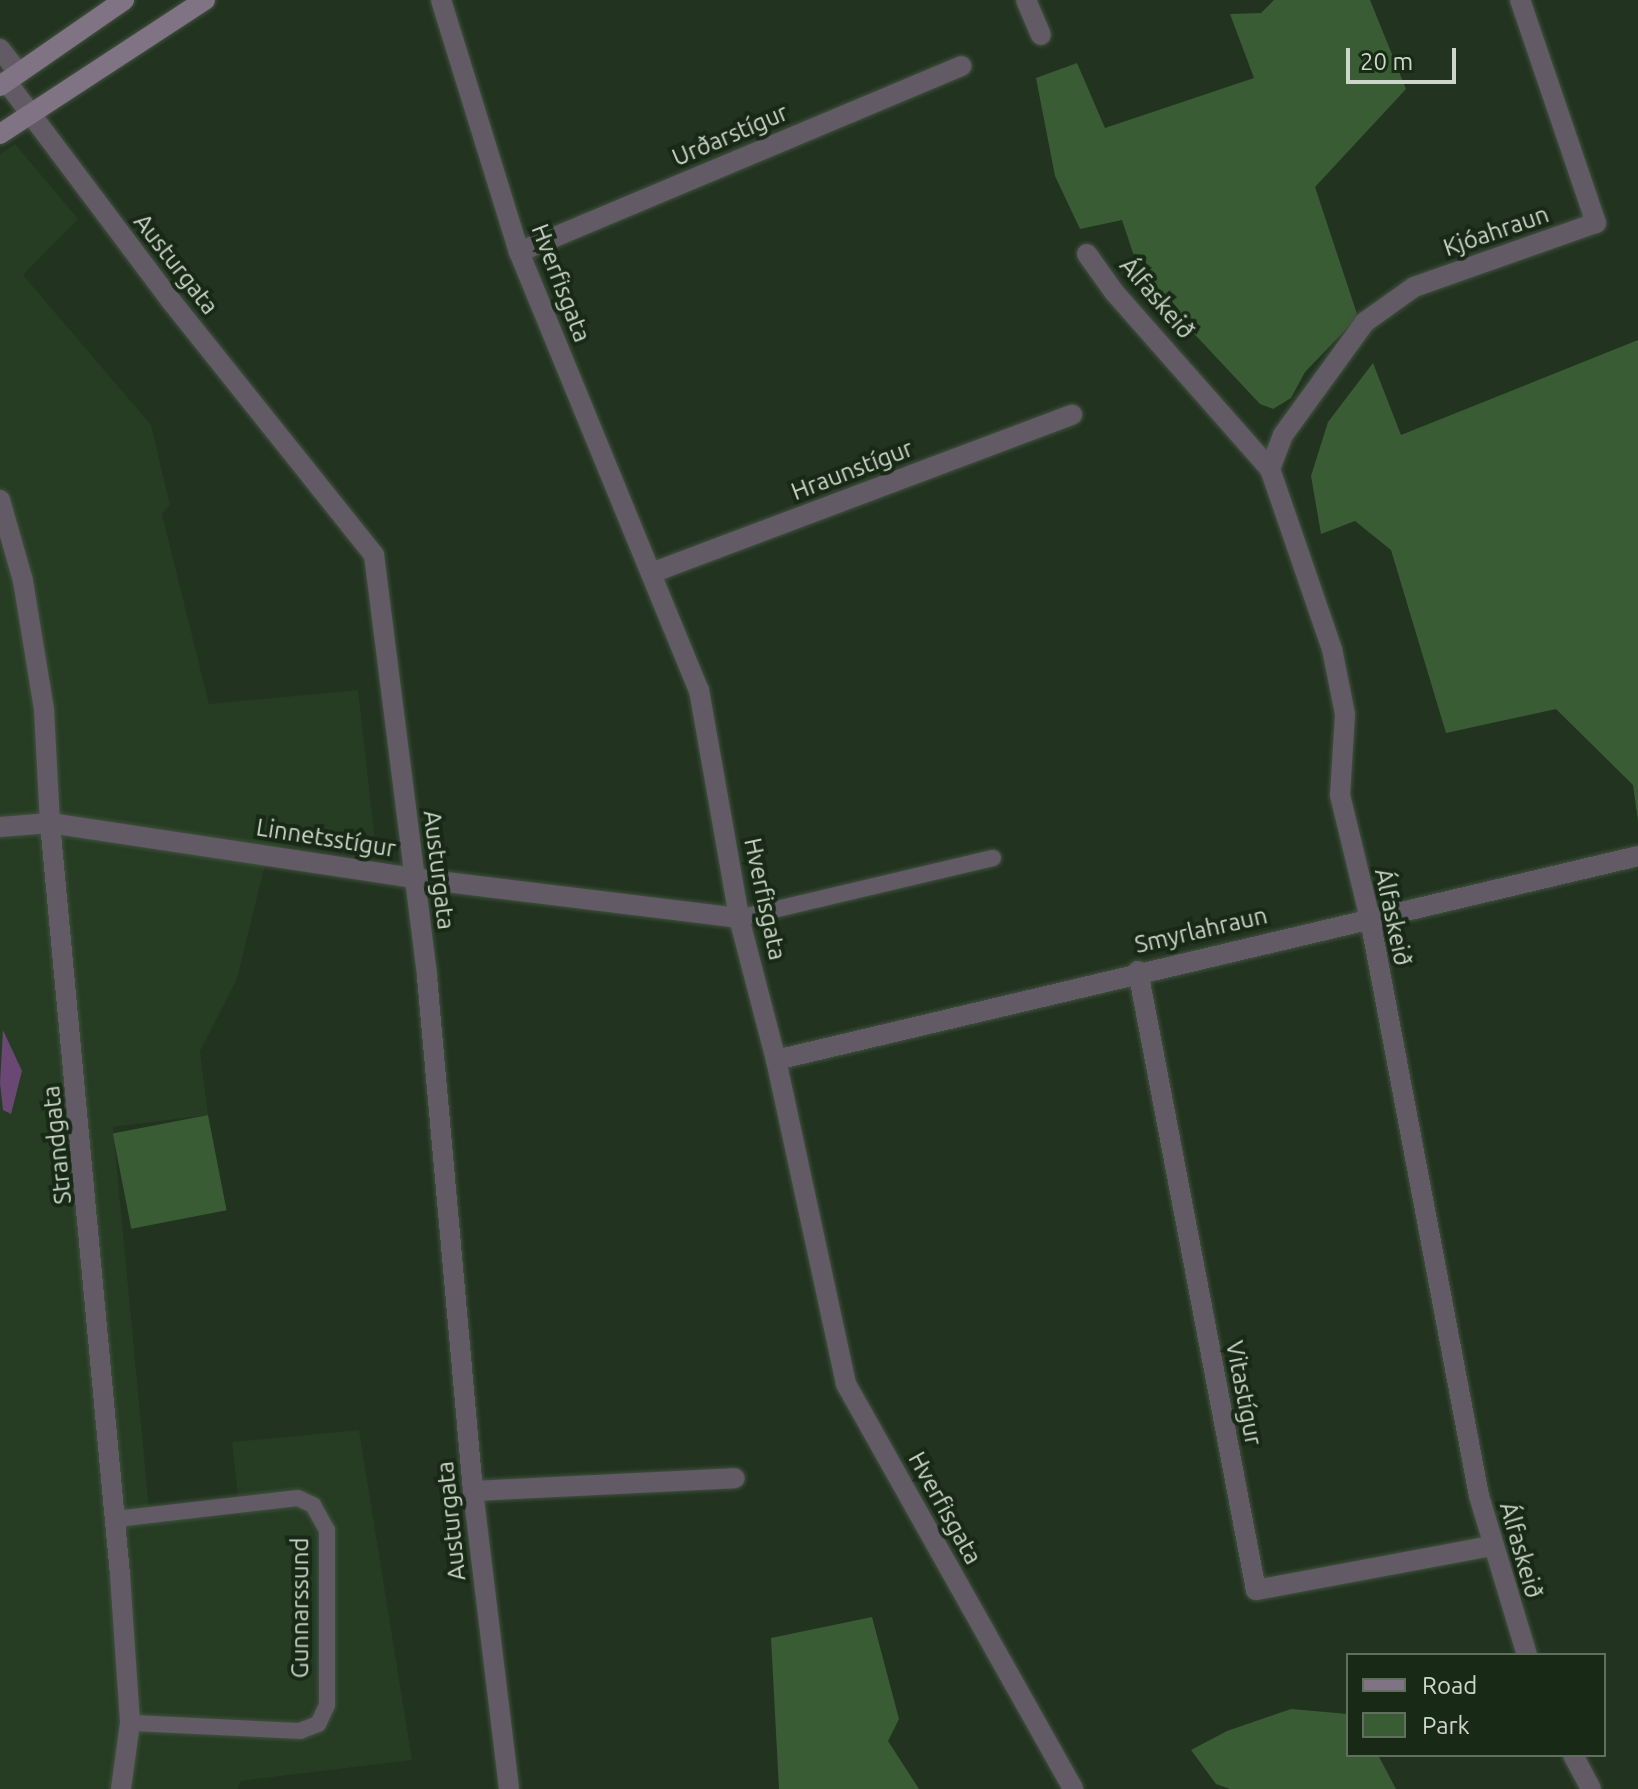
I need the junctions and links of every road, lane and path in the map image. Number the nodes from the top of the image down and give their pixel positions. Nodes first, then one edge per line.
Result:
1 (124, 0) edge
2 (205, 0) edge
3 (441, 0) edge
4 (1026, 0) edge
5 (1520, 0) edge
6 (1041, 35) dead end
7 (0, 49) edge
8 (961, 66) dead end
9 (8, 80) edge
10 (28, 113) junction
11 (0, 134) edge
12 (519, 252) junction
13 (1087, 254) dead end
14 (1072, 415) dead end
15 (1270, 469) junction
16 (0, 500) edge
17 (651, 573) junction
18 (50, 823) junction
19 (0, 827) edge
20 (1638, 856) edge
21 (993, 858) dead end
22 (413, 878) junction
23 (739, 918) junction
24 (1370, 919) junction
25 (1138, 971) junction
26 (776, 1060) junction
27 (735, 1478) dead end
28 (473, 1491) junction
29 (116, 1519) junction
30 (1490, 1546) junction
31 (1526, 1653) edge
32 (130, 1723) junction
33 (1574, 1757) edge
34 (121, 1789) edge
35 (509, 1789) edge
36 (1073, 1789) edge
37 (1591, 1789) edge

1 - 9 main road
2 - 10 main road
3 - 12 street, Hverfisgata
4 - 6 street
5 - 15 street, Kjóahraun
7 - 9 street, Austurgata
8 - 12 street, Urðarstígur
9 - 10 street, Austurgata
10 - 11 main road
10 - 22 street, Austurgata
12 - 17 street, Hverfisgata
13 - 15 street, Álfaskeið
14 - 17 street, Hraunstígur
15 - 24 street, Álfaskeið
16 - 18 street, Strandgata
17 - 23 street, Hverfisgata
18 - 19 street, Linnetsstígur
18 - 22 street, Linnetsstígur
18 - 29 street, Strandgata
20 - 24 street, Smyrlahraun
21 - 23 lane
22 - 23 street, Linnetsstígur
22 - 28 street, Austurgata
23 - 26 street, Hverfisgata
24 - 25 street, Smyrlahraun
24 - 30 street, Álfaskeið
25 - 26 street, Smyrlahraun
25 - 30 street, Vitastígur
26 - 36 street, Hverfisgata
27 - 28 street
28 - 35 street, Austurgata
29 - 32 street, Strandgata
29 - 32 lane, Gunnarssund
30 - 31 street, Álfaskeið
32 - 34 street, Strandgata
33 - 37 street

